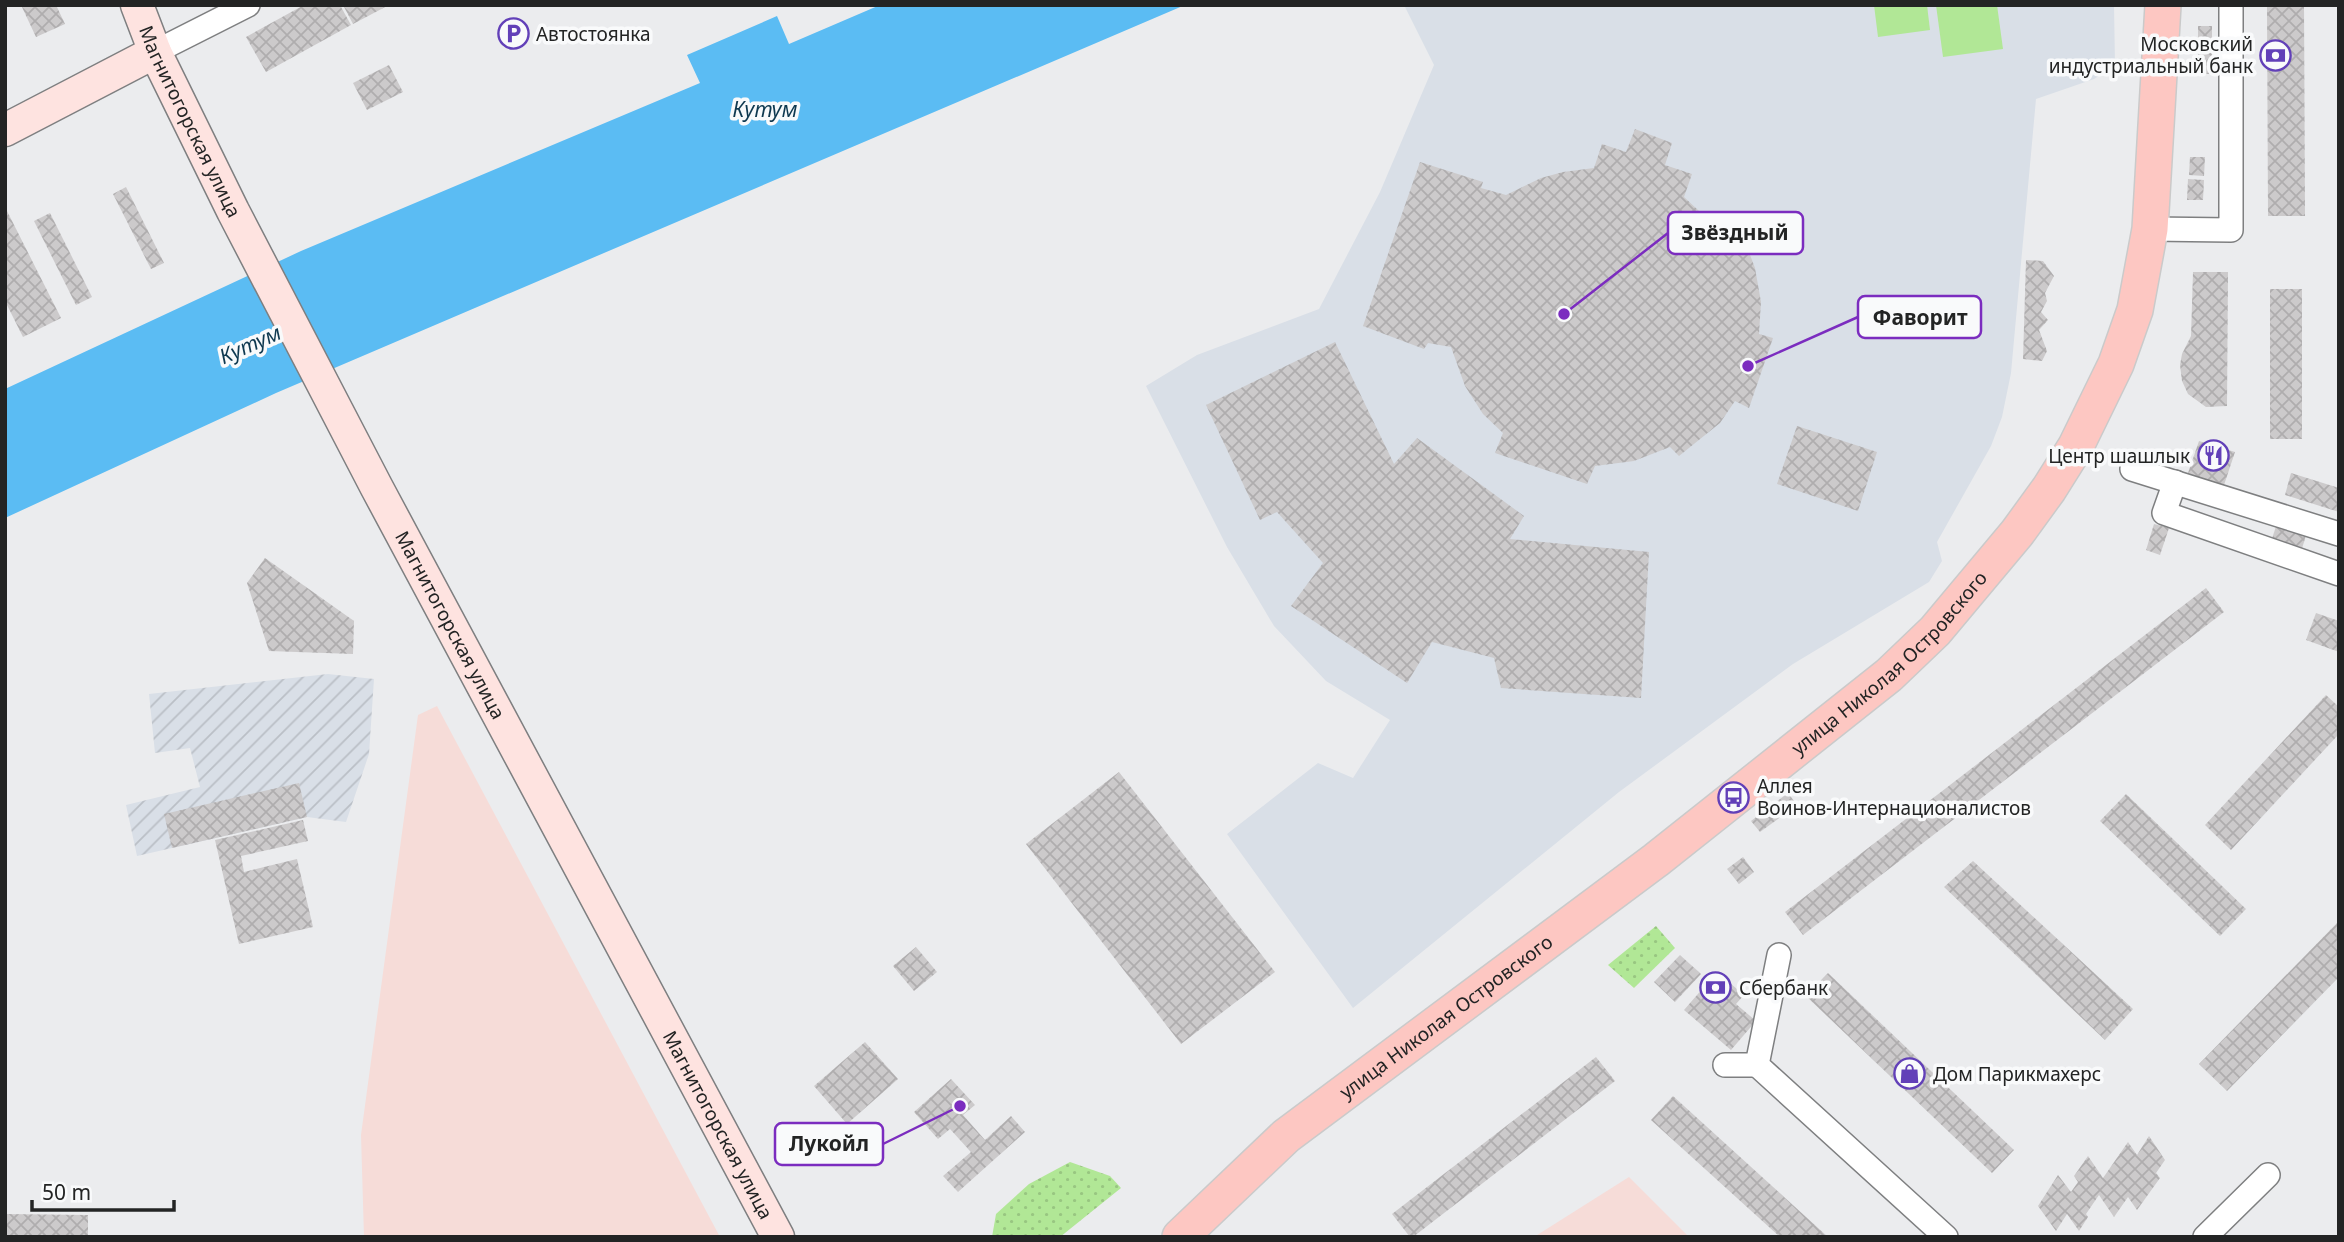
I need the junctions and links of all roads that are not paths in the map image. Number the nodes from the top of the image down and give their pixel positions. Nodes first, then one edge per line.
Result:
1 (137, 5) edge
2 (248, 5) edge
3 (2163, 5) edge
4 (2231, 5) edge
5 (155, 52) junction
6 (5, 130) edge
7 (2150, 229) junction
8 (2132, 469) dead end
9 (2175, 482) junction
10 (2339, 534) edge
11 (2339, 574) edge
12 (1779, 955) dead end
13 (1725, 1065) dead end
14 (1757, 1065) junction
15 (2268, 1175) dead end
16 (778, 1237) edge
17 (1180, 1237) edge
18 (1946, 1237) edge
19 (2205, 1237) edge

1 - 5 main road, Магнитогорская улица
2 - 5 street
3 - 7 main road, улица Николая Островского
4 - 7 street
5 - 6 main road
5 - 16 main road, Магнитогорская улица
7 - 17 main road, улица Николая Островского
8 - 9 street
9 - 10 street
9 - 11 street
12 - 14 street
13 - 14 street
14 - 18 street
15 - 19 street

